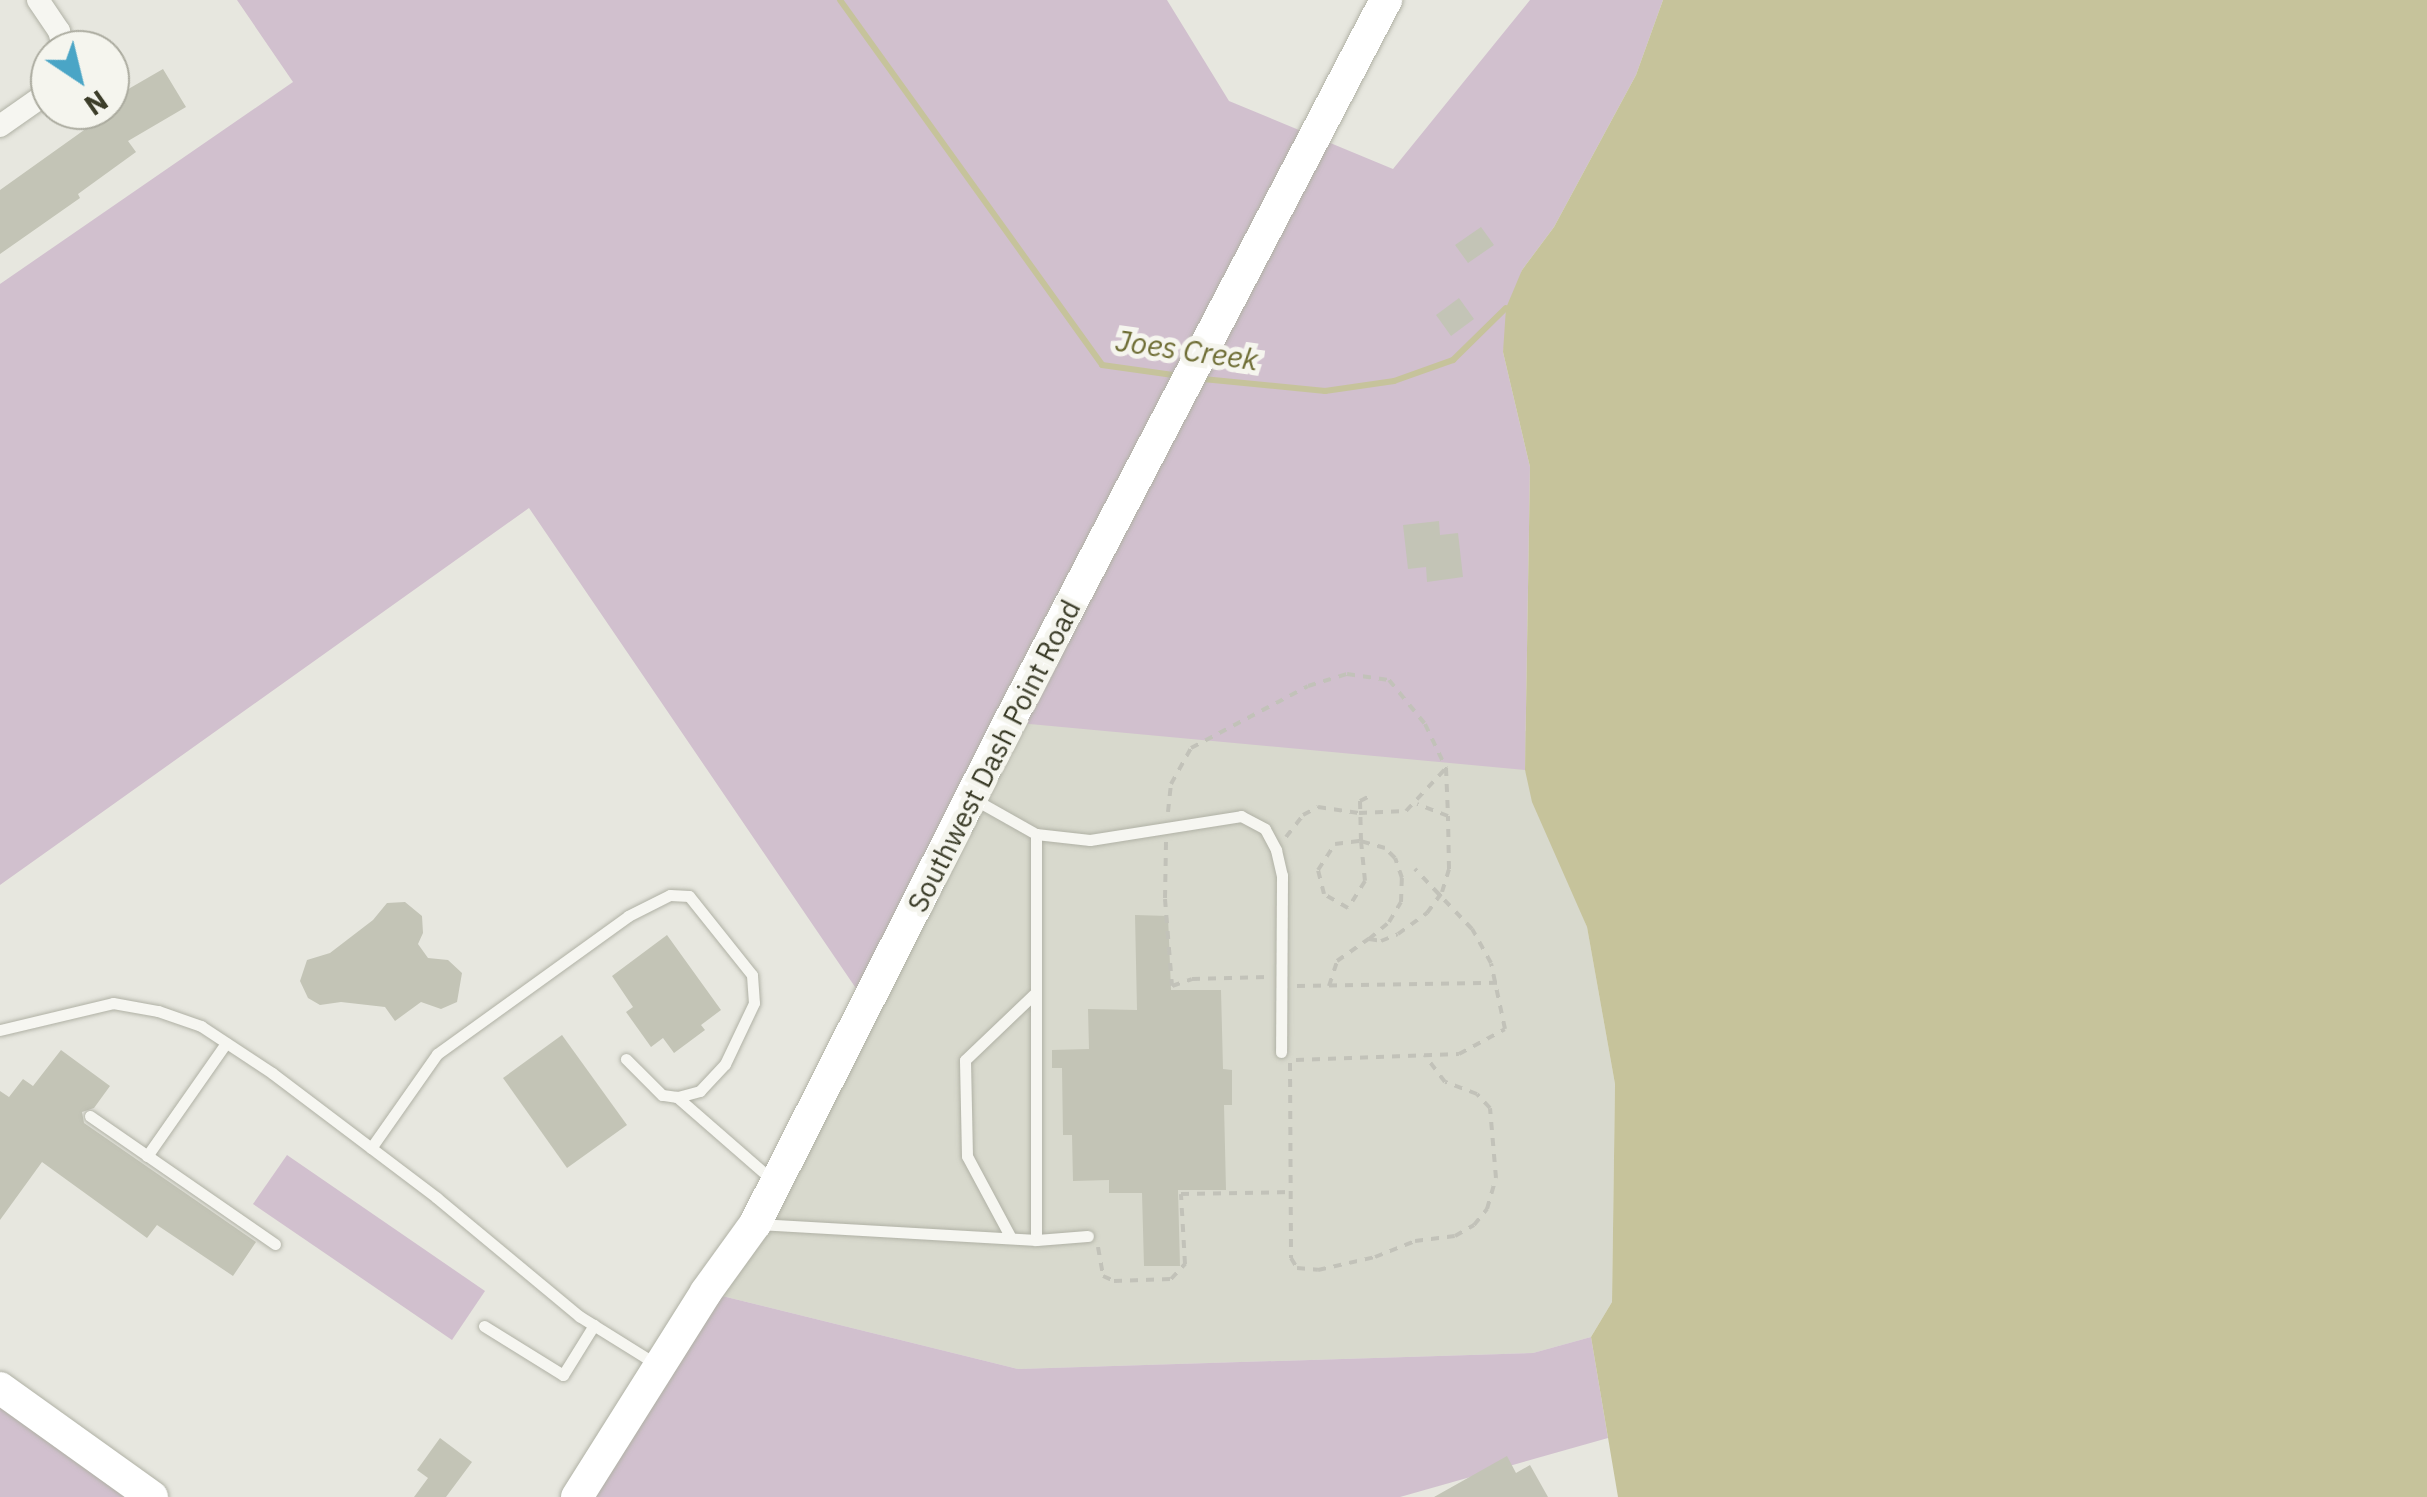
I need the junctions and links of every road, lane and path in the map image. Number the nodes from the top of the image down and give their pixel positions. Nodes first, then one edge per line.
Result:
1 (38, 0) edge
2 (1386, 0) edge
3 (58, 30) edge
4 (30, 104) edge
5 (0, 126) edge
6 (1446, 768) junction
7 (1372, 795) dead end
8 (971, 798) junction
9 (1417, 804) junction
10 (1360, 813) junction
11 (1448, 816) junction
12 (1167, 828) junction
13 (1036, 834) junction
14 (1360, 841) junction
15 (1276, 850) junction
16 (1415, 869) dead end
17 (1442, 892) junction
18 (1369, 939) junction
19 (1282, 982) junction
20 (1498, 983) junction
21 (1329, 986) junction
22 (1034, 994) junction
23 (0, 1030) edge
24 (226, 1043) junction
25 (1282, 1052) dead end
26 (1424, 1055) junction
27 (626, 1059) dead end
28 (677, 1098) junction
29 (90, 1116) dead end
30 (371, 1148) junction
31 (147, 1156) junction
32 (776, 1183) junction
33 (1291, 1192) junction
34 (755, 1224) junction
35 (1088, 1236) joint
36 (1011, 1238) junction
37 (1036, 1240) junction
38 (275, 1244) dead end
39 (594, 1325) junction
40 (484, 1326) dead end
41 (660, 1366) junction
42 (0, 1388) edge
43 (152, 1497) edge
44 (577, 1497) edge

1 - 3 street
2 - 8 main road, Southwest Dash Point Road
4 - 5 street
6 - 9 path
6 - 11 path
6 - 12 path
7 - 10 path
8 - 13 lane
8 - 32 main road, Southwest Dash Point Road
9 - 10 path
9 - 11 path
10 - 14 path
10 - 15 path
11 - 17 path
12 - 13 lane
12 - 15 lane
12 - 19 path
13 - 22 lane
14 - 14 path
14 - 18 path
15 - 19 lane
16 - 17 path
17 - 18 path
17 - 20 path
18 - 21 path
19 - 21 path
19 - 25 lane
20 - 21 path
20 - 26 path
22 - 36 lane
22 - 37 lane
23 - 24 lane
24 - 30 lane
24 - 31 lane
26 - 33 path
26 - 33 path
27 - 28 lane
28 - 30 lane
28 - 32 lane
29 - 31 lane
30 - 39 lane
31 - 38 lane
32 - 34 main road, Southwest Dash Point Road
33 - 35 path
34 - 36 lane
34 - 41 main road, Southwest Dash Point Road
35 - 37 lane
36 - 37 lane
39 - 40 lane
39 - 41 lane
41 - 44 main road, Southwest Dash Point Road
42 - 43 main road

